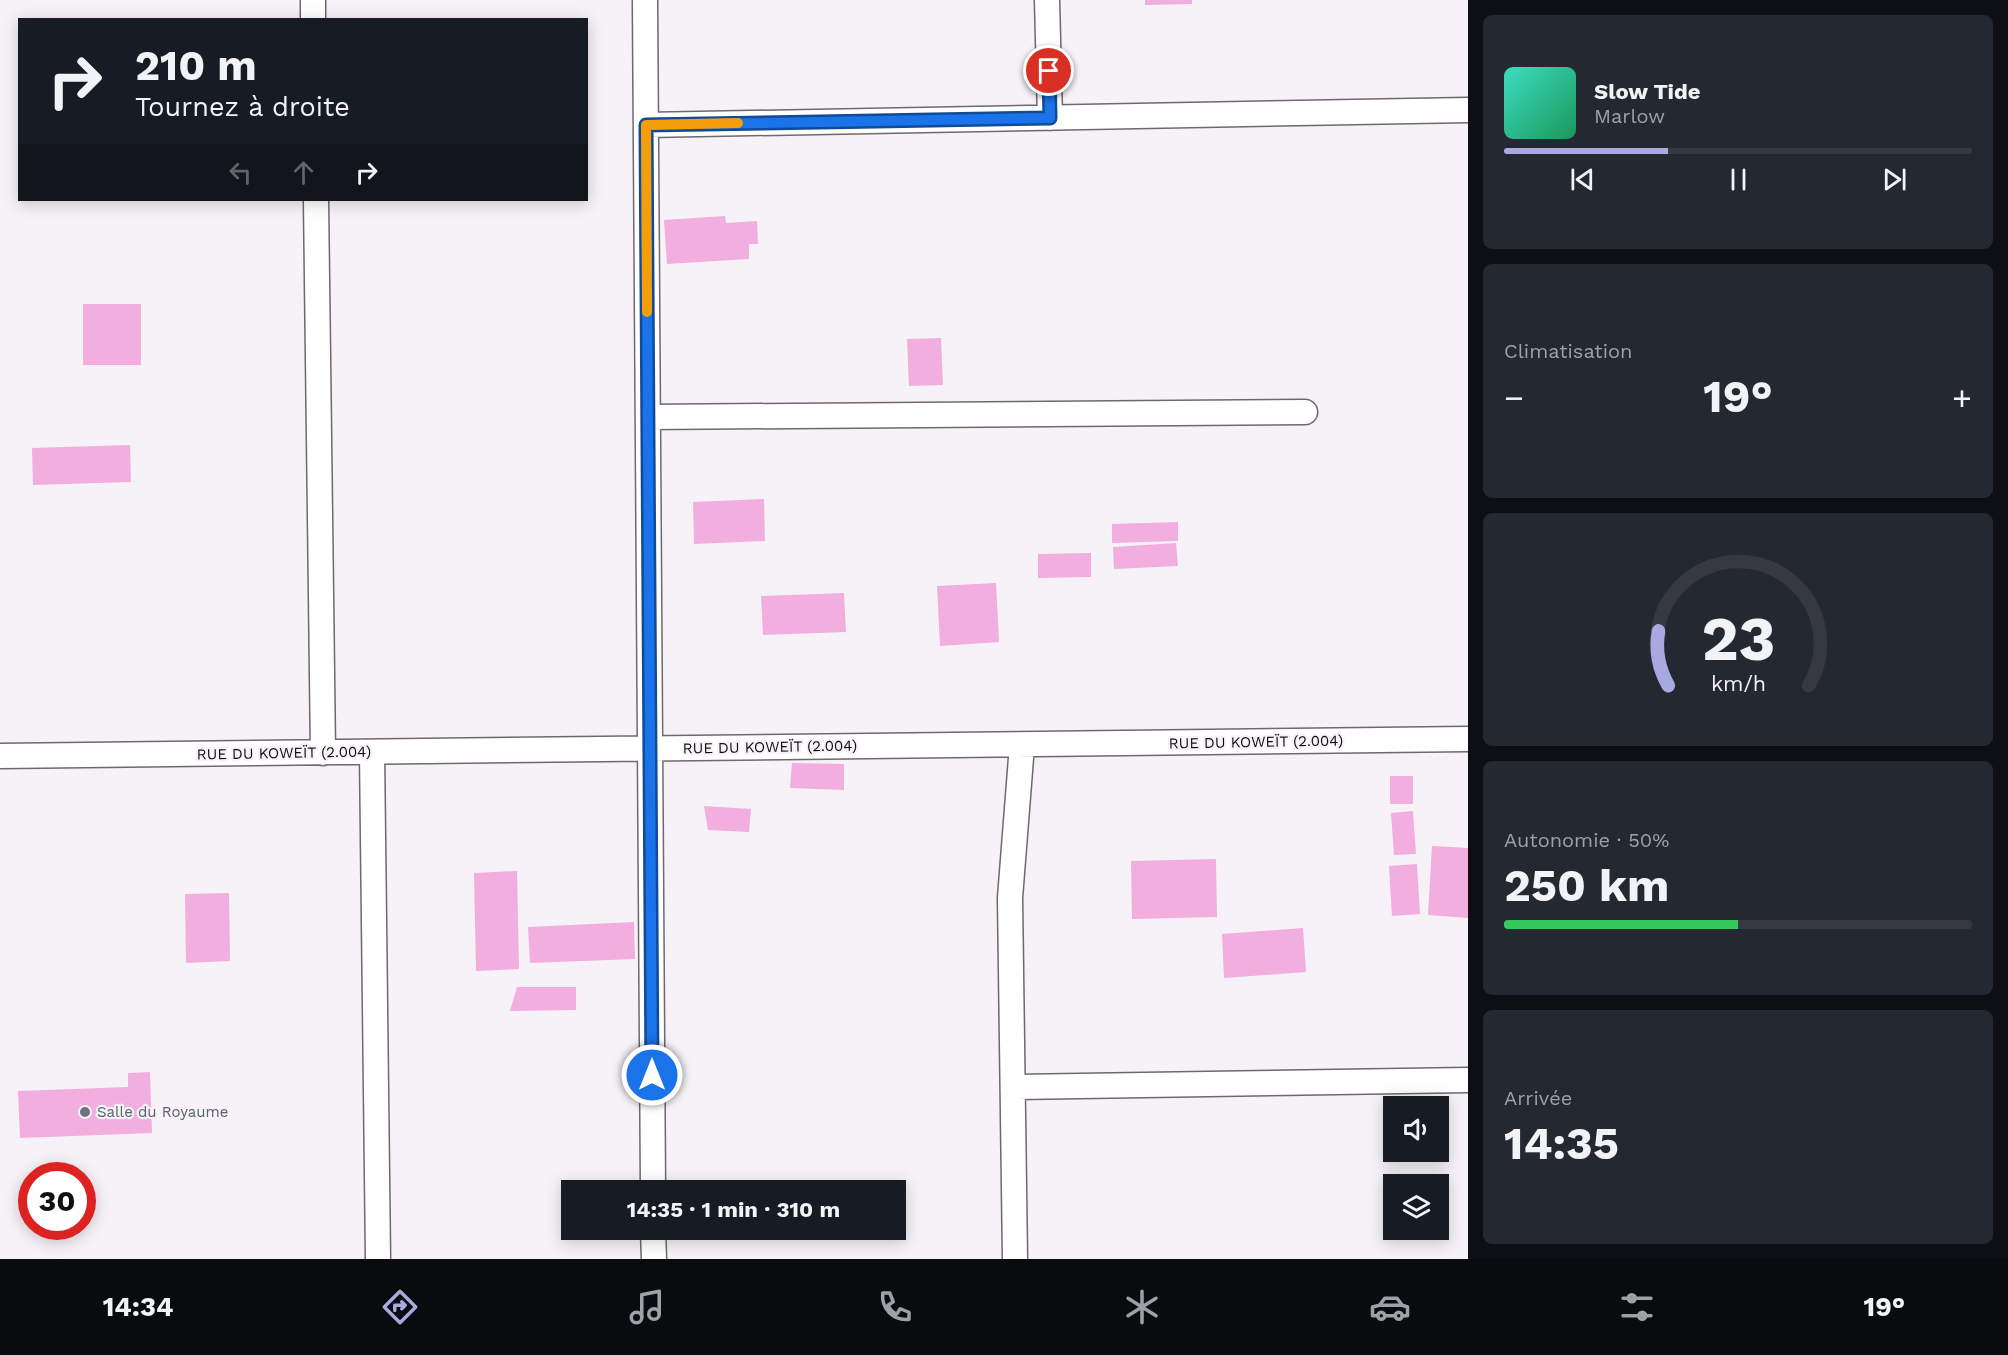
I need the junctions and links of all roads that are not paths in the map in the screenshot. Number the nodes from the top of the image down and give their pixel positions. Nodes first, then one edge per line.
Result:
1 (313, 0) edge
2 (645, 0) edge
3 (1047, 0) edge
4 (313, 18) edge
5 (1468, 110) edge
6 (1050, 118) junction
7 (646, 125) junction
8 (316, 201) edge
9 (1305, 412) dead end
10 (648, 417) junction
11 (1468, 739) edge
12 (1023, 745) junction
13 (650, 749) junction
14 (372, 752) junction
15 (323, 753) junction
16 (0, 756) edge
17 (1468, 1080) edge
18 (1014, 1087) junction
19 (653, 1180) edge
20 (653, 1240) edge
21 (378, 1259) edge
22 (654, 1259) edge
23 (1015, 1259) edge

1 - 4 street
2 - 7 street
3 - 6 street
5 - 6 street
6 - 7 street
7 - 10 street
8 - 15 street
9 - 10 street
10 - 13 street
11 - 12 street, RUE DU KOWEÏT (2.004)
12 - 13 street, RUE DU KOWEÏT (2.004)
12 - 18 street
13 - 14 street, RUE DU KOWEÏT (2.004)
13 - 19 street
14 - 15 street, RUE DU KOWEÏT (2.004)
14 - 21 street
15 - 16 street, RUE DU KOWEÏT (2.004)
17 - 18 street
18 - 23 street
20 - 22 street

